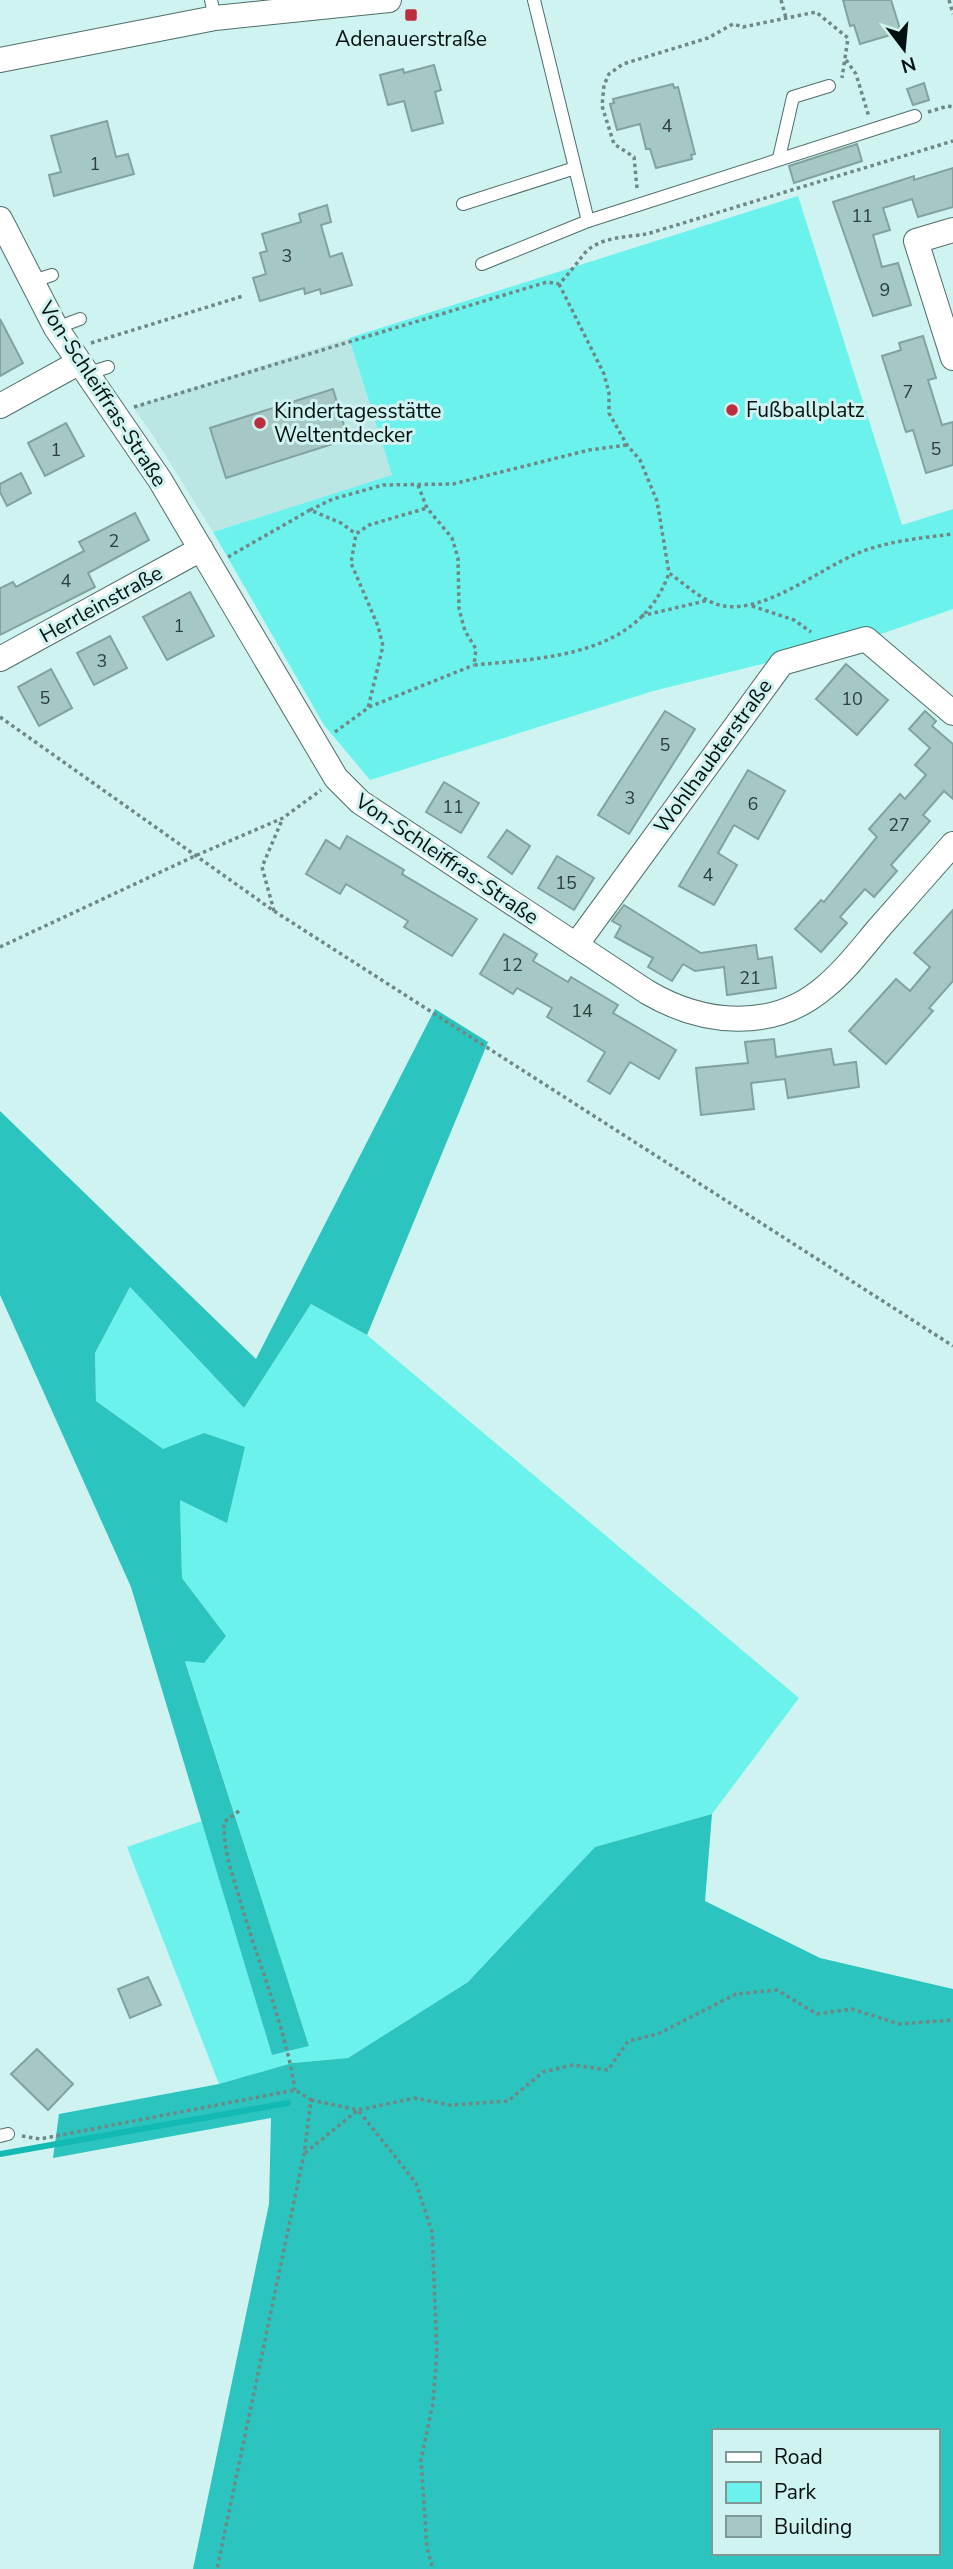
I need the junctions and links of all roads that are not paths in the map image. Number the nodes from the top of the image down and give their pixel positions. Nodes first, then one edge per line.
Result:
1 (389, 0) edge
2 (534, 0) edge
3 (264, 6) edge
4 (213, 9) edge
5 (0, 60) edge
6 (829, 86) road end
7 (915, 116) road end
8 (779, 158) junction
9 (576, 168) junction
10 (463, 204) dead end
11 (0, 219) edge
12 (588, 221) junction
13 (953, 230) edge
14 (482, 264) dead end
15 (80, 319) dead end
16 (56, 328) junction
17 (953, 358) edge
18 (86, 364) junction
19 (0, 406) edge
20 (206, 558) junction
21 (0, 659) edge
22 (953, 713) edge
23 (953, 844) edge
24 (576, 945) junction

1 - 3 street
2 - 9 lane
3 - 4 street
4 - 5 street
6 - 8 lane
7 - 8 lane
8 - 12 lane
9 - 10 lane
9 - 12 lane
11 - 16 street, Von-Schleiffras-Straße
12 - 14 lane
13 - 17 street
15 - 16 lane
16 - 18 street, Von-Schleiffras-Straße
18 - 19 street
18 - 20 street, Von-Schleiffras-Straße
20 - 21 street, Herrleinstraße
20 - 24 street, Von-Schleiffras-Straße
22 - 24 street, Wohlhaubterstraße
23 - 24 street, Von-Schleiffras-Straße

